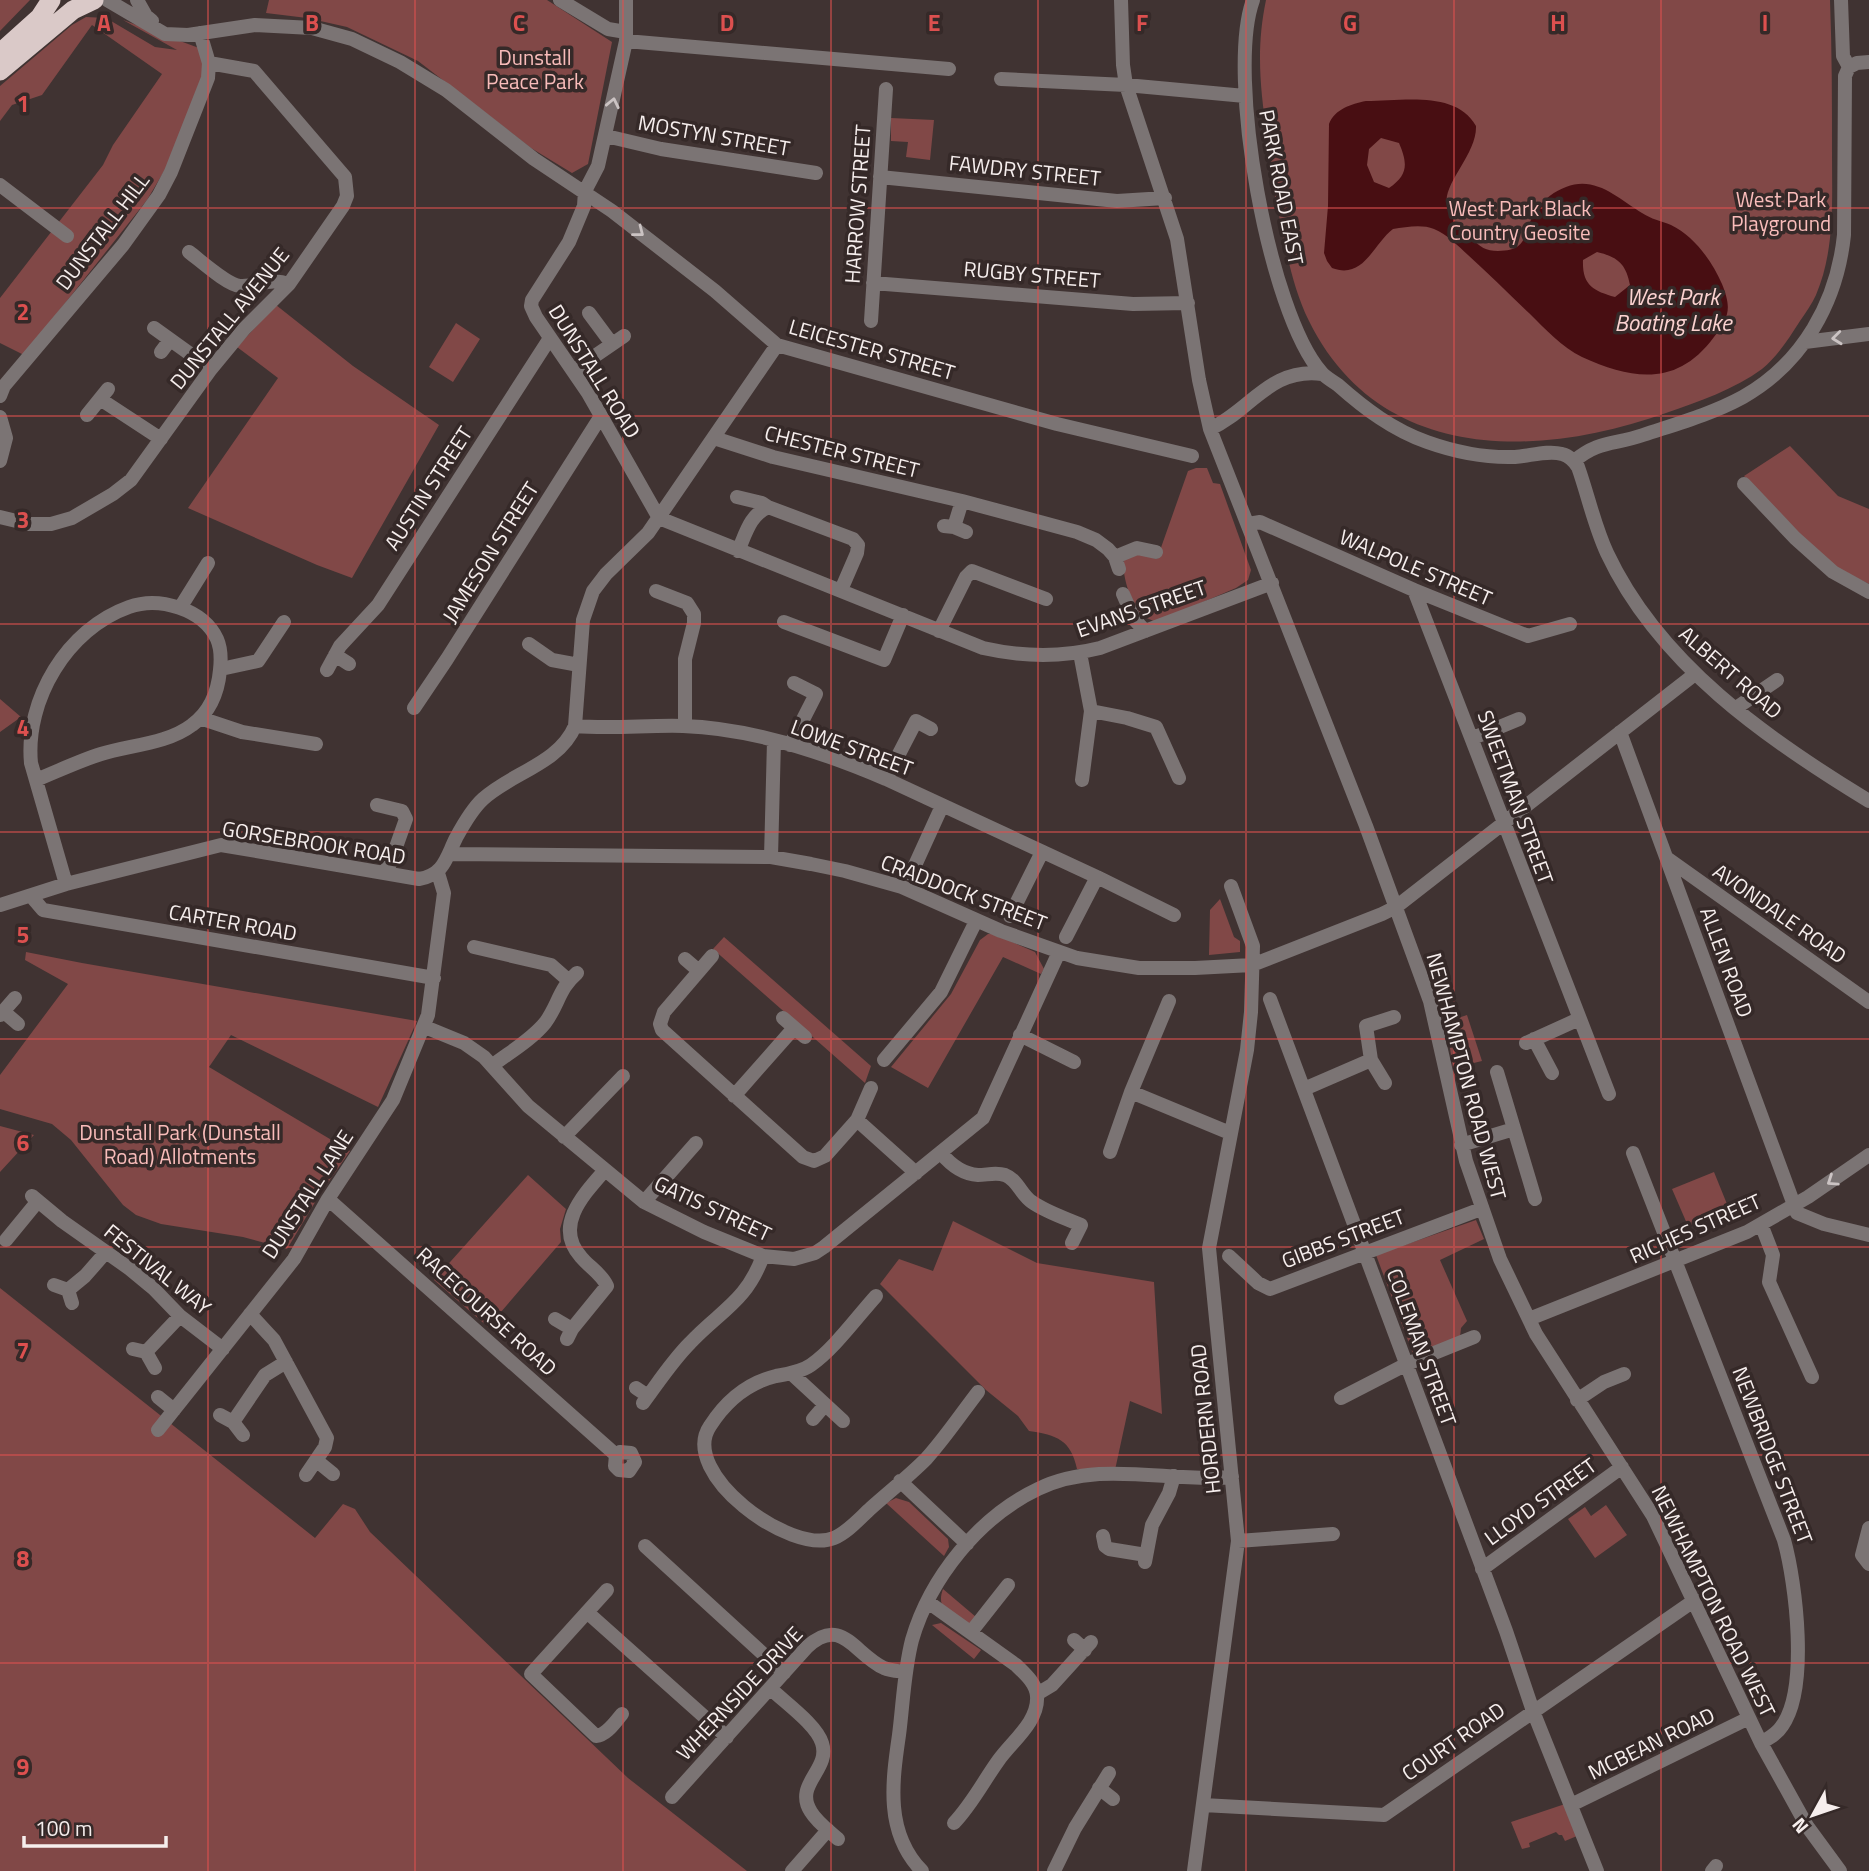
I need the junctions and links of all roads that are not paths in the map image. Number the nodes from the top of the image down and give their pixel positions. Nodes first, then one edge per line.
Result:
1 (51, 0) edge
2 (94, 0) edge
3 (107, 0) edge
4 (137, 0) edge
5 (560, 0) edge
6 (626, 0) edge
7 (1121, 0) edge
8 (1252, 0) edge
9 (1841, 0) edge
10 (201, 33) junction
11 (181, 35) junction
12 (626, 37) junction
13 (0, 53) edge
14 (1869, 62) edge
15 (209, 63) junction
16 (1849, 67) junction
17 (949, 69) dead end
18 (0, 71) edge
19 (1001, 79) dead end
20 (1126, 85) junction
21 (886, 89) dead end
22 (1245, 96) junction
23 (606, 136) junction
24 (816, 173) dead end
25 (880, 177) junction
26 (0, 185) edge
27 (585, 191) junction
28 (1165, 198) junction
29 (67, 236) dead end
30 (199, 254) dead end
31 (873, 283) junction
32 (289, 284) junction
33 (1188, 303) junction
34 (589, 313) dead end
35 (871, 321) dead end
36 (155, 328) dead end
37 (1869, 334) edge
38 (550, 338) junction
39 (170, 340) junction
40 (1805, 342) junction
41 (777, 345) junction
42 (161, 352) dead end
43 (211, 369) junction
44 (573, 371) junction
45 (1322, 373) junction
46 (0, 396) edge
47 (87, 415) dead end
48 (601, 416) junction
49 (0, 417) edge
50 (1210, 429) junction
51 (714, 438) junction
52 (161, 439) junction
53 (1192, 456) dead end
54 (0, 461) edge
55 (1574, 461) junction
56 (1744, 484) dead end
57 (737, 497) dead end
58 (961, 501) junction
59 (768, 507) junction
60 (0, 517) edge
61 (659, 518) junction
62 (1248, 524) junction
63 (954, 528) dead end
64 (738, 551) junction
65 (1156, 552) dead end
66 (208, 563) dead end
67 (1272, 583) junction
68 (841, 590) junction
69 (1414, 590) junction
70 (656, 591) dead end
71 (1869, 592) edge
72 (1123, 594) dead end
73 (1045, 599) dead end
74 (180, 608) junction
75 (903, 615) junction
76 (284, 622) dead end
77 (785, 622) dead end
78 (1570, 624) dead end
79 (939, 631) junction
80 (1144, 631) junction
81 (529, 644) dead end
82 (1080, 653) junction
83 (335, 655) junction
84 (349, 664) dead end
85 (579, 665) junction
86 (220, 669) junction
87 (327, 670) dead end
88 (1695, 674) junction
89 (1777, 680) dead end
90 (794, 684) dead end
91 (414, 708) dead end
92 (1736, 708) junction
93 (1091, 710) junction
94 (200, 718) junction
95 (1519, 719) dead end
96 (575, 726) junction
97 (685, 726) junction
98 (931, 729) dead end
99 (1620, 732) junction
100 (1473, 738) junction
101 (774, 741) junction
102 (316, 744) dead end
103 (790, 745) junction
104 (1178, 778) dead end
105 (886, 779) junction
106 (36, 780) junction
107 (1082, 780) dead end
108 (1869, 801) edge
109 (377, 805) dead end
110 (942, 806) junction
111 (1503, 824) junction
112 (1042, 852) junction
113 (449, 854) junction
114 (771, 857) junction
115 (1667, 858) junction
116 (384, 873) junction
117 (438, 873) junction
118 (911, 874) dead end
119 (1097, 877) junction
120 (66, 884) junction
121 (1231, 886) dead end
122 (31, 896) junction
123 (0, 905) edge
124 (1396, 906) junction
125 (1168, 909) dead end
126 (1010, 916) dead end
127 (976, 920) junction
128 (1066, 937) dead end
129 (474, 947) dead end
130 (1059, 952) junction
131 (712, 956) dead end
132 (685, 958) dead end
133 (1252, 965) junction
134 (699, 971) junction
135 (434, 978) junction
136 (15, 998) dead end
137 (1270, 999) dead end
138 (1169, 1001) dead end
139 (1869, 1002) edge
140 (2, 1013) edge
141 (1394, 1017) dead end
142 (1579, 1019) junction
143 (18, 1024) dead end
144 (425, 1027) junction
145 (794, 1027) dead end
146 (1020, 1035) junction
147 (884, 1060) dead end
148 (1371, 1060) junction
149 (1074, 1062) dead end
150 (493, 1065) junction
151 (1497, 1072) dead end
152 (1552, 1073) dead end
153 (623, 1076) dead end
154 (1385, 1083) dead end
155 (871, 1088) dead end
156 (1304, 1089) junction
157 (1131, 1091) junction
158 (1609, 1094) dead end
159 (734, 1096) junction
160 (858, 1120) junction
161 (1514, 1129) junction
162 (1230, 1133) junction
163 (564, 1137) junction
164 (696, 1143) dead end
165 (1461, 1144) junction
166 (1110, 1152) dead end
167 (941, 1153) junction
168 (1633, 1153) dead end
169 (1869, 1155) edge
170 (605, 1170) junction
171 (916, 1173) junction
172 (328, 1199) junction
173 (1535, 1199) dead end
174 (644, 1202) junction
175 (1794, 1205) junction
176 (1481, 1209) junction
177 (1761, 1224) junction
178 (1869, 1236) edge
179 (6, 1243) edge
180 (1072, 1243) dead end
181 (106, 1252) junction
182 (1364, 1253) junction
183 (762, 1256) junction
184 (1229, 1256) dead end
185 (1675, 1261) junction
186 (65, 1292) dead end
187 (876, 1296) dead end
188 (250, 1314) junction
189 (180, 1315) junction
190 (555, 1319) dead end
191 (1529, 1320) junction
192 (1474, 1339) dead end
193 (223, 1349) junction
194 (286, 1362) junction
195 (1407, 1364) junction
196 (155, 1368) dead end
197 (791, 1373) junction
198 (1624, 1374) dead end
199 (1812, 1377) dead end
200 (978, 1392) dead end
201 (642, 1396) dead end
202 (159, 1397) dead end
203 (1341, 1398) dead end
204 (1577, 1400) junction
205 (825, 1405) junction
206 (174, 1410) junction
207 (813, 1419) dead end
208 (843, 1421) dead end
209 (158, 1430) dead end
210 (243, 1435) dead end
211 (616, 1455) dead end
212 (317, 1461) junction
213 (1622, 1466) junction
214 (333, 1474) dead end
215 (306, 1475) dead end
216 (1174, 1476) junction
217 (1233, 1477) junction
218 (900, 1481) junction
219 (1869, 1528) edge
220 (1333, 1534) dead end
221 (1103, 1536) dead end
222 (1238, 1541) junction
223 (967, 1544) junction
224 (653, 1548) dead end
225 (1869, 1564) edge
226 (1482, 1569) junction
227 (1008, 1585) dead end
228 (607, 1590) dead end
229 (1695, 1600) junction
230 (928, 1602) junction
231 (588, 1612) junction
232 (971, 1632) junction
233 (1084, 1644) dead end
234 (784, 1672) junction
235 (906, 1672) junction
236 (770, 1688) junction
237 (1037, 1694) junction
238 (1533, 1711) junction
239 (622, 1714) dead end
240 (1749, 1718) junction
241 (727, 1737) junction
242 (1761, 1743) junction
243 (1109, 1773) dead end
244 (674, 1788) dead end
245 (1099, 1788) junction
246 (1113, 1799) dead end
247 (1203, 1805) junction
248 (1571, 1805) junction
249 (956, 1815) dead end
250 (792, 1871) edge
251 (922, 1871) edge
252 (1054, 1871) edge
253 (1194, 1871) edge
254 (1597, 1871) edge
255 (1840, 1871) edge

1 - 13 highway
2 - 18 highway
3 - 11 street
4 - 11 street
5 - 12 street
6 - 12 street
7 - 20 street, NEWHAMPTON ROAD WEST
8 - 22 street, PARK ROAD EAST
9 - 16 street
10 - 11 street
10 - 15 street, DUNSTALL HILL
10 - 27 street
12 - 17 street
23 -> 12 street
14 - 16 street
15 - 32 street, DUNSTALL AVENUE
15 - 46 street, DUNSTALL HILL
16 - 40 street
19 - 20 street
20 - 22 street
20 - 28 street, NEWHAMPTON ROAD WEST
21 - 25 street, HARROW STREET
22 - 45 street, PARK ROAD EAST
23 - 24 street, MOSTYN STREET
23 - 27 street
25 - 28 street, FAWDRY STREET
25 - 31 street, HARROW STREET
26 - 29 street
27 - 38 street, DUNSTALL ROAD
27 -> 41 street, LEICESTER STREET
28 - 33 street, NEWHAMPTON ROAD WEST
30 - 32 street
31 - 33 street, RUGBY STREET
31 - 35 street, HARROW STREET
32 - 43 street, DUNSTALL AVENUE
33 - 50 street, NEWHAMPTON ROAD WEST
34 - 44 street
36 - 39 street
37 -> 40 street
38 - 44 street, DUNSTALL ROAD
38 - 83 street, AUSTIN STREET
39 - 42 street
39 - 43 street
40 - 55 street
41 - 51 street
41 - 53 street, LEICESTER STREET
43 - 52 street, DUNSTALL AVENUE
44 - 48 street, DUNSTALL ROAD
45 - 50 street
45 - 55 street
47 - 52 street
48 - 61 street, DUNSTALL ROAD
48 - 91 street, JAMESON STREET
49 - 54 street
50 - 62 street, NEWHAMPTON ROAD WEST
51 - 58 street, CHESTER STREET
51 - 61 street
52 - 60 street, DUNSTALL AVENUE
55 - 88 street, ALBERT ROAD
56 - 71 street
57 - 59 street
58 - 63 street
58 - 65 street, CHESTER STREET
59 - 64 street
59 - 68 street
61 - 64 street, EVANS STREET
61 - 85 street
62 - 67 street, NEWHAMPTON ROAD WEST
62 - 69 street, WALPOLE STREET
64 - 68 street, EVANS STREET
66 - 74 street
67 - 80 street, EVANS STREET
67 - 124 street, NEWHAMPTON ROAD WEST
68 - 75 street, EVANS STREET
69 - 78 street, WALPOLE STREET
69 - 100 street, SWEETMAN STREET
70 - 97 street
72 - 80 street
73 - 79 street
74 - 86 street
74 - 106 street
75 - 77 street
75 - 79 street, EVANS STREET
76 - 86 street
79 - 82 street, EVANS STREET
80 - 82 street, EVANS STREET
81 - 85 street
82 - 93 street
83 - 84 street
83 - 87 street, AUSTIN STREET
85 - 96 street
86 - 94 street
88 - 92 street, ALBERT ROAD
88 - 99 street, CRADDOCK STREET
89 - 92 street
90 - 103 street
92 - 108 street, ALBERT ROAD
93 - 104 street
93 - 107 street
94 - 102 street
94 - 106 street
95 - 100 street
96 - 97 street, LOWE STREET
96 - 113 street
97 - 101 street, LOWE STREET
98 - 105 street
99 - 111 street, CRADDOCK STREET
99 - 115 street, ALLEN ROAD
100 - 111 street, SWEETMAN STREET
101 - 103 street, LOWE STREET
101 - 114 street
103 - 105 street, LOWE STREET
105 - 110 street, LOWE STREET
106 - 120 street
109 - 116 street
110 - 112 street, LOWE STREET
110 - 118 street
111 - 124 street, CRADDOCK STREET
111 - 142 street, SWEETMAN STREET
112 - 119 street, LOWE STREET
112 - 126 street
113 - 114 street, CRADDOCK STREET
113 - 117 street
114 - 127 street, CRADDOCK STREET
115 - 139 street, AVONDALE ROAD
115 - 175 street, ALLEN ROAD
116 - 117 street, GORSEBROOK ROAD
116 - 120 street, GORSEBROOK ROAD
117 - 135 street
119 - 125 street, LOWE STREET
119 - 128 street
120 - 122 street, GORSEBROOK ROAD
121 - 133 street, HORDERN ROAD
122 - 123 street, GORSEBROOK ROAD
122 - 135 street, CARTER ROAD
124 - 133 street, CRADDOCK STREET
124 - 165 street, NEWHAMPTON ROAD WEST
127 - 130 street, CRADDOCK STREET
127 - 147 street
129 - 150 street
130 - 133 street, CRADDOCK STREET
130 - 146 street, GATIS STREET
131 - 134 street
132 - 134 street
133 - 162 street, HORDERN ROAD
134 - 159 street
135 - 144 street, DUNSTALL LANE
136 - 140 street
137 - 156 street, COLEMAN STREET
138 - 157 street
140 - 143 street
141 - 148 street
142 - 152 street
142 - 158 street, SWEETMAN STREET
144 - 150 street, GATIS STREET
144 - 172 street, DUNSTALL LANE
145 - 159 street
146 - 149 street
146 - 167 street, GATIS STREET
148 - 154 street
148 - 156 street
150 - 163 street, GATIS STREET
151 - 161 street
153 - 163 street
155 - 160 street
156 - 182 street, COLEMAN STREET
157 - 162 street
157 - 166 street
159 - 160 street
160 - 171 street
161 - 165 street
161 - 173 street
162 - 217 street, HORDERN ROAD
163 - 170 street, GATIS STREET
164 - 174 street
165 - 176 street, NEWHAMPTON ROAD WEST
167 - 171 street, GATIS STREET
167 - 180 street
168 - 185 street
169 -> 175 street, RICHES STREET
170 - 174 street, GATIS STREET
170 - 190 street
171 - 183 street, GATIS STREET
172 - 188 street, DUNSTALL LANE
172 - 211 street, RACECOURSE ROAD
174 - 183 street, GATIS STREET
175 - 177 street, RICHES STREET
175 - 178 street
176 - 182 street, GIBBS STREET
176 - 191 street, NEWHAMPTON ROAD WEST
177 - 185 street, RICHES STREET
177 - 199 street
179 - 181 street, FESTIVAL WAY
181 - 186 street
181 - 189 street, FESTIVAL WAY
182 - 184 street, GIBBS STREET
182 - 195 street, COLEMAN STREET
183 - 201 street
185 - 191 street, RICHES STREET
185 - 242 street, NEWBRIDGE STREET
187 - 197 street
188 - 193 street, DUNSTALL LANE
188 - 194 street
189 - 193 street, FESTIVAL WAY
189 - 196 street
191 - 204 street, NEWHAMPTON ROAD WEST
192 - 195 street
193 - 206 street, DUNSTALL LANE
194 - 210 street
194 - 212 street
195 - 203 street
195 - 226 street, COLEMAN STREET
197 - 205 street
197 - 218 street
198 - 204 street
200 - 218 street
202 - 206 street
204 - 213 street, NEWHAMPTON ROAD WEST
205 - 207 street
205 - 208 street
206 - 209 street, DUNSTALL LANE
212 - 214 street
212 - 215 street
213 - 226 street, LLOYD STREET
213 - 229 street, NEWHAMPTON ROAD WEST
216 - 217 street
216 - 221 street
216 - 223 street
217 - 222 street, HORDERN ROAD
218 - 223 street
219 - 225 street
220 - 222 street
222 - 247 street, HORDERN ROAD
223 - 230 street
224 - 234 street
226 - 238 street, COLEMAN STREET
227 - 232 street
228 - 231 street
229 - 238 street, COURT ROAD
229 - 240 street, NEWHAMPTON ROAD WEST
230 - 232 street
230 - 235 street
231 - 239 street
231 - 241 street
232 - 237 street
233 - 237 street
234 - 235 street, WHERNSIDE DRIVE
234 - 236 street, WHERNSIDE DRIVE
235 - 251 street
236 - 241 street, WHERNSIDE DRIVE
236 - 250 street
237 - 249 street
238 - 247 street, COURT ROAD
238 - 248 street, COLEMAN STREET
240 - 242 street, NEWHAMPTON ROAD WEST
240 - 248 street, MCBEAN ROAD
241 - 244 street, WHERNSIDE DRIVE
242 - 255 street, NEWHAMPTON ROAD WEST
243 - 245 street
245 - 246 street
245 - 252 street
247 - 253 street, HORDERN ROAD
248 - 254 street, COLEMAN STREET

